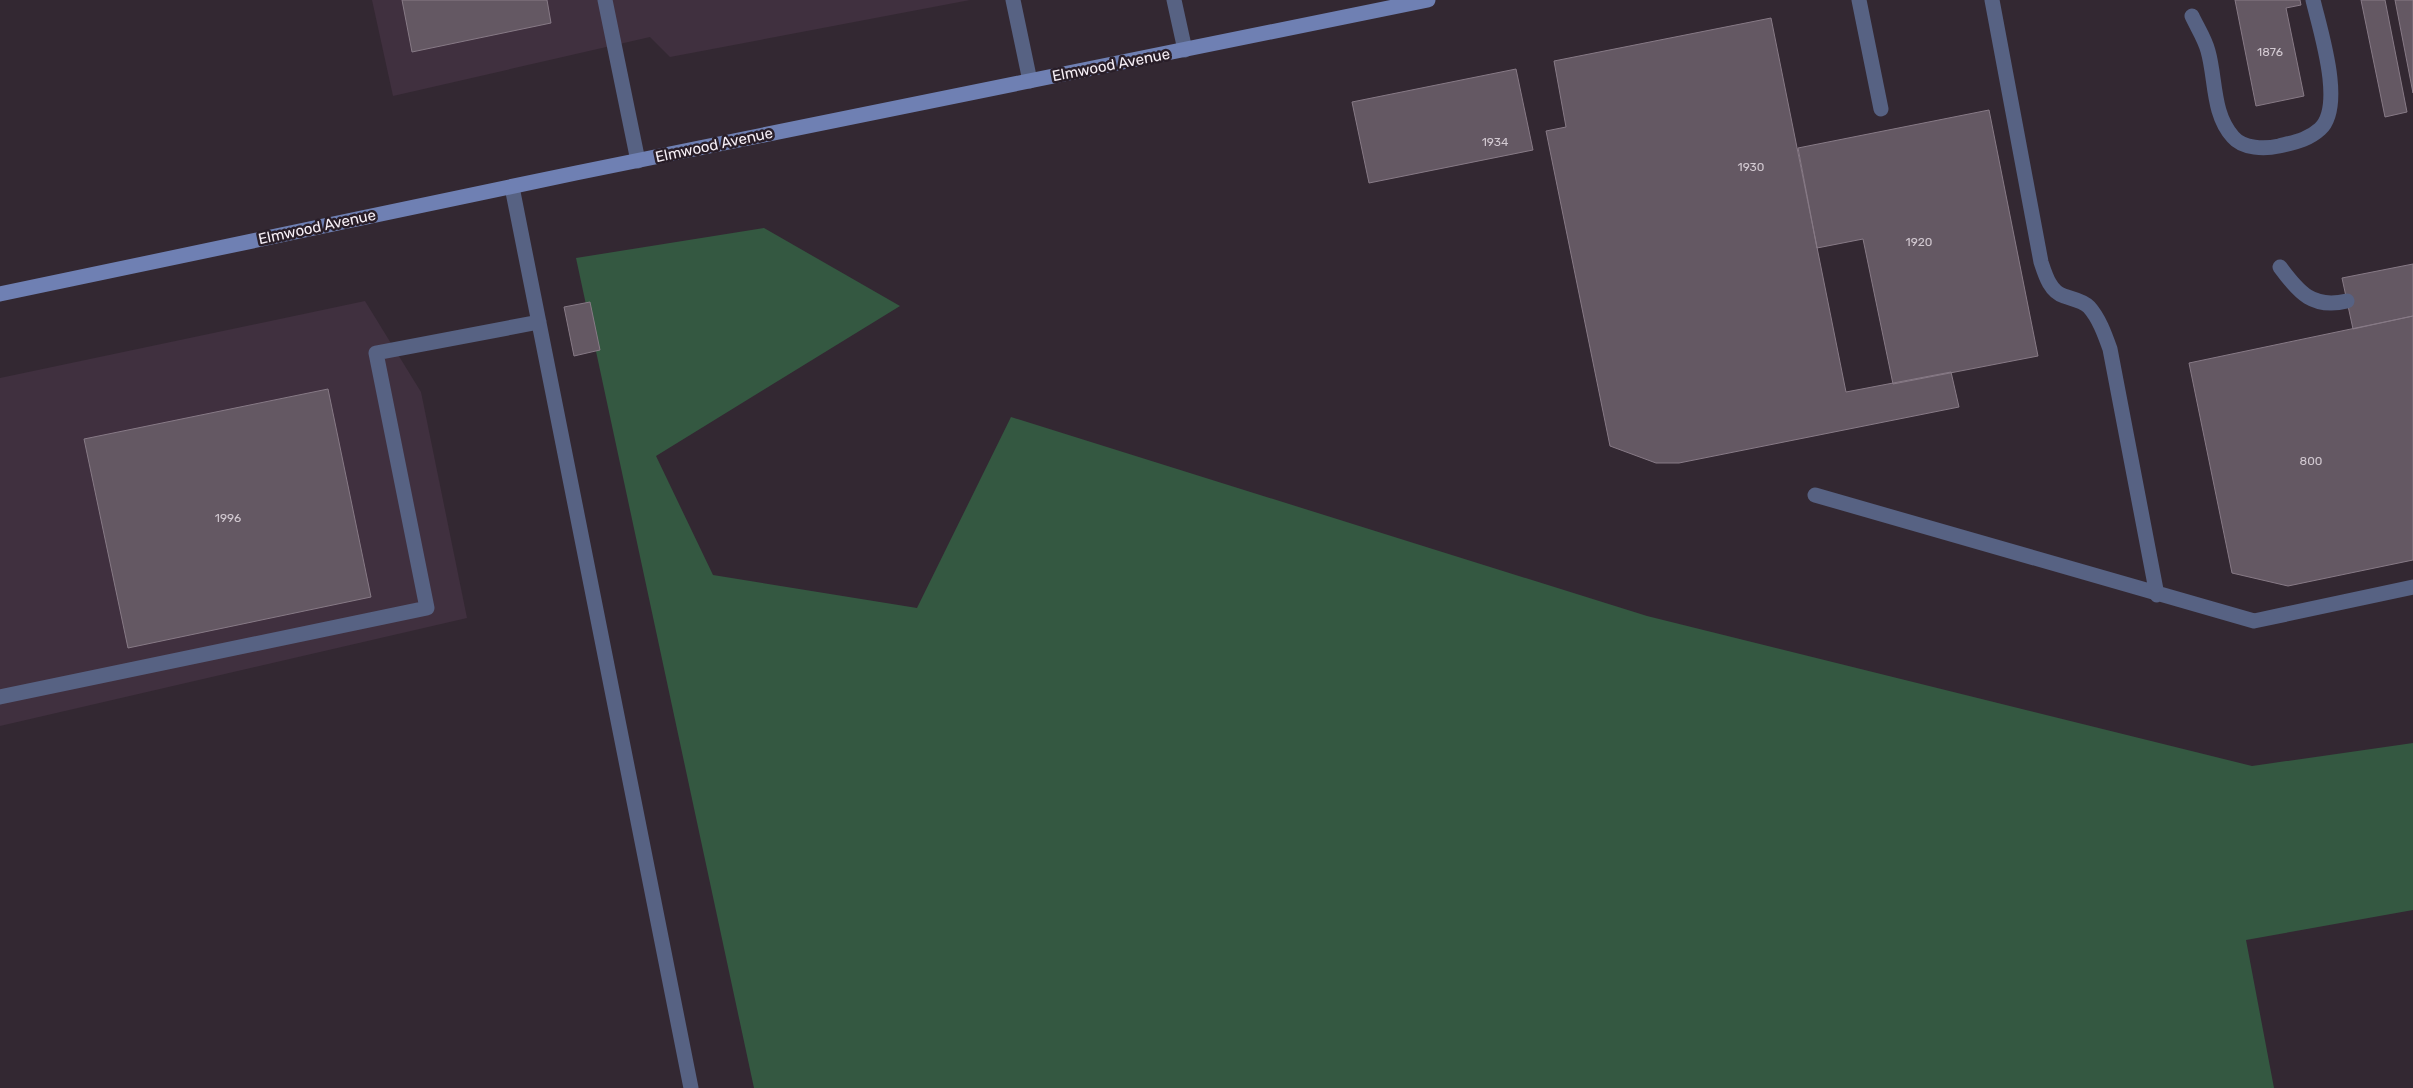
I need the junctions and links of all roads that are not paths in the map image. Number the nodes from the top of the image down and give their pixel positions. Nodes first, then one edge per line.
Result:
1 (606, 0) edge
2 (1013, 0) edge
3 (1174, 0) edge
4 (1428, 0) edge
5 (1859, 0) edge
6 (1992, 0) edge
7 (2313, 0) edge
8 (2192, 16) dead end
9 (1185, 50) junction
10 (1030, 81) junction
11 (1881, 109) dead end
12 (638, 161) junction
13 (512, 186) junction
14 (2280, 267) dead end
15 (0, 294) edge
16 (2347, 301) dead end
17 (539, 322) junction
18 (1815, 494) dead end
19 (2413, 587) edge
20 (2157, 595) junction
21 (0, 697) edge
22 (691, 1088) edge

1 - 12 lane
2 - 10 lane
3 - 9 lane
4 - 9 street, Elmwood Avenue
5 - 11 lane
6 - 20 lane
7 - 8 lane
9 - 10 street, Elmwood Avenue
10 - 12 street, Elmwood Avenue
12 - 13 street, Elmwood Avenue
13 - 15 street, Elmwood Avenue
13 - 17 lane
14 - 16 lane
17 - 21 lane
17 - 22 lane
18 - 20 lane
19 - 20 lane

